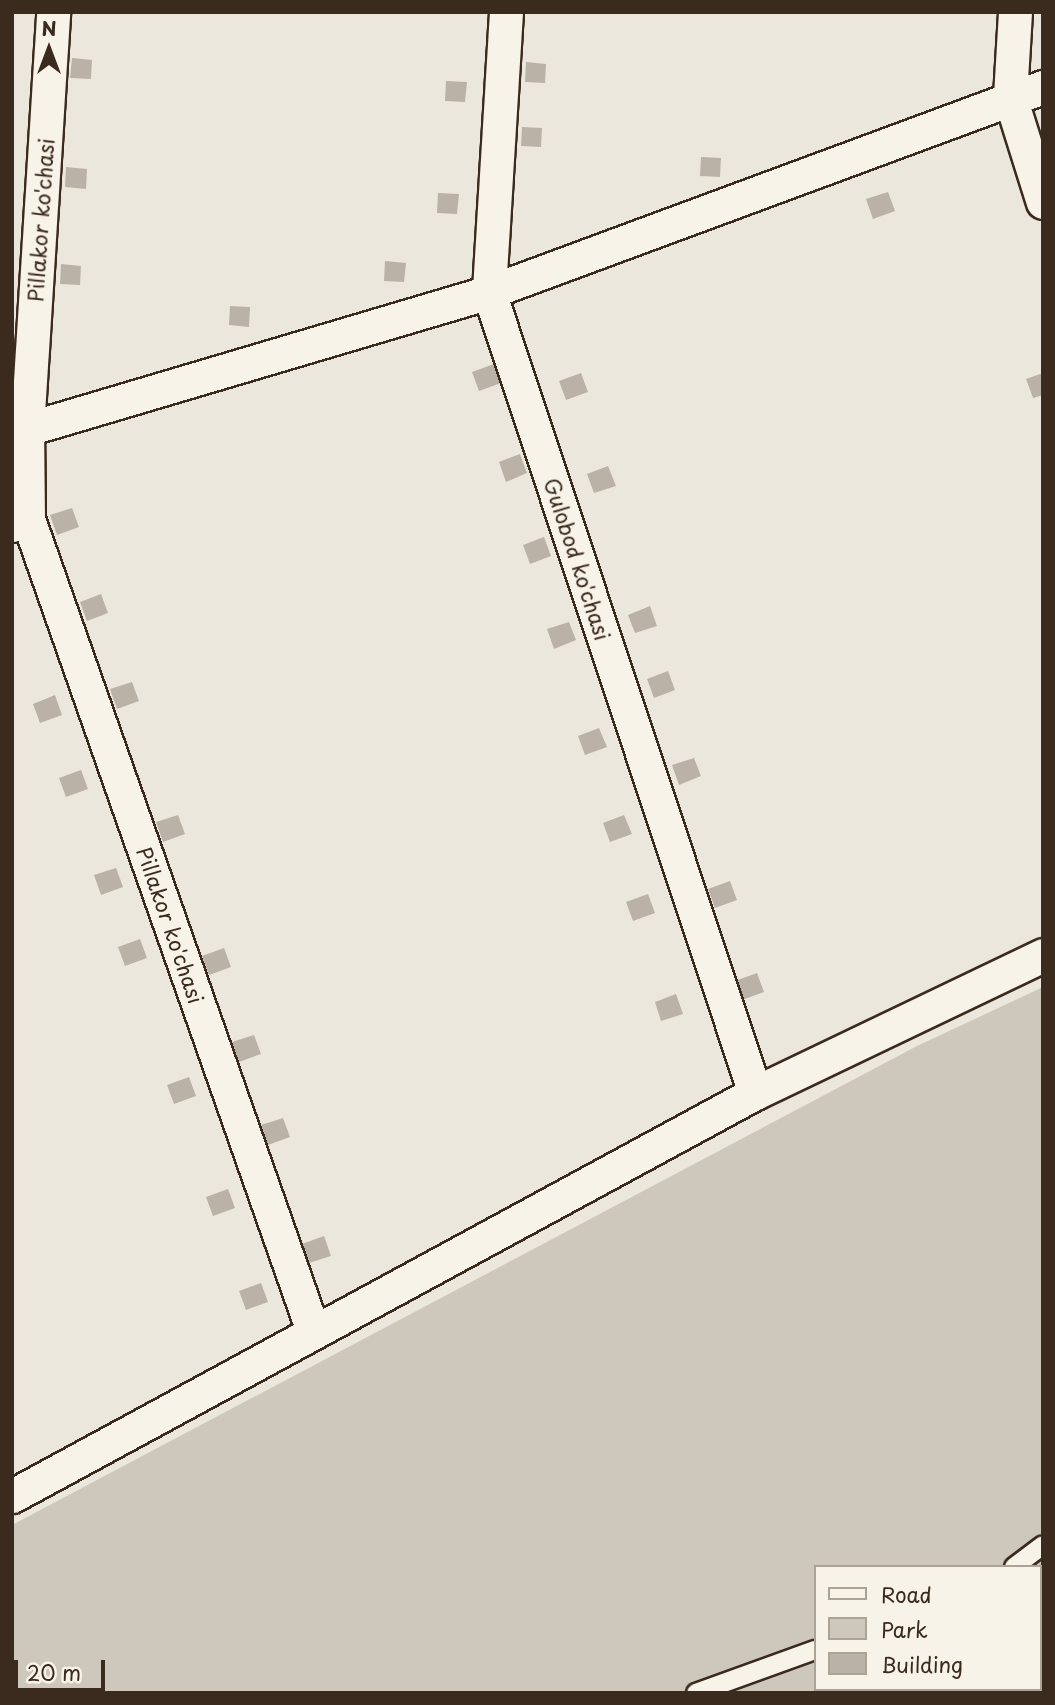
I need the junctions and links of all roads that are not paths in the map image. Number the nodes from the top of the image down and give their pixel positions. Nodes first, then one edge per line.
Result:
1 (53, 12) edge
2 (506, 12) edge
3 (1015, 12) edge
4 (1043, 87) edge
5 (1010, 96) junction
6 (1043, 202) edge
7 (488, 292) junction
8 (27, 429) junction
9 (20, 522) edge
10 (1043, 956) edge
11 (755, 1093) junction
12 (313, 1331) junction
13 (12, 1496) edge
14 (1043, 1545) edge
15 (1017, 1565) edge
16 (814, 1650) edge
17 (696, 1693) edge

1 - 8 street, Pillakor ko'chasi
2 - 7 street, Gulobod ko'chasi
3 - 5 street
4 - 5 street
5 - 6 street
5 - 7 street
7 - 8 street
7 - 11 street, Gulobod ko'chasi
8 - 9 street, Pillakor ko'chasi
9 - 12 street, Pillakor ko'chasi
10 - 11 street
11 - 12 street
12 - 13 street
14 - 15 lane
16 - 17 lane

